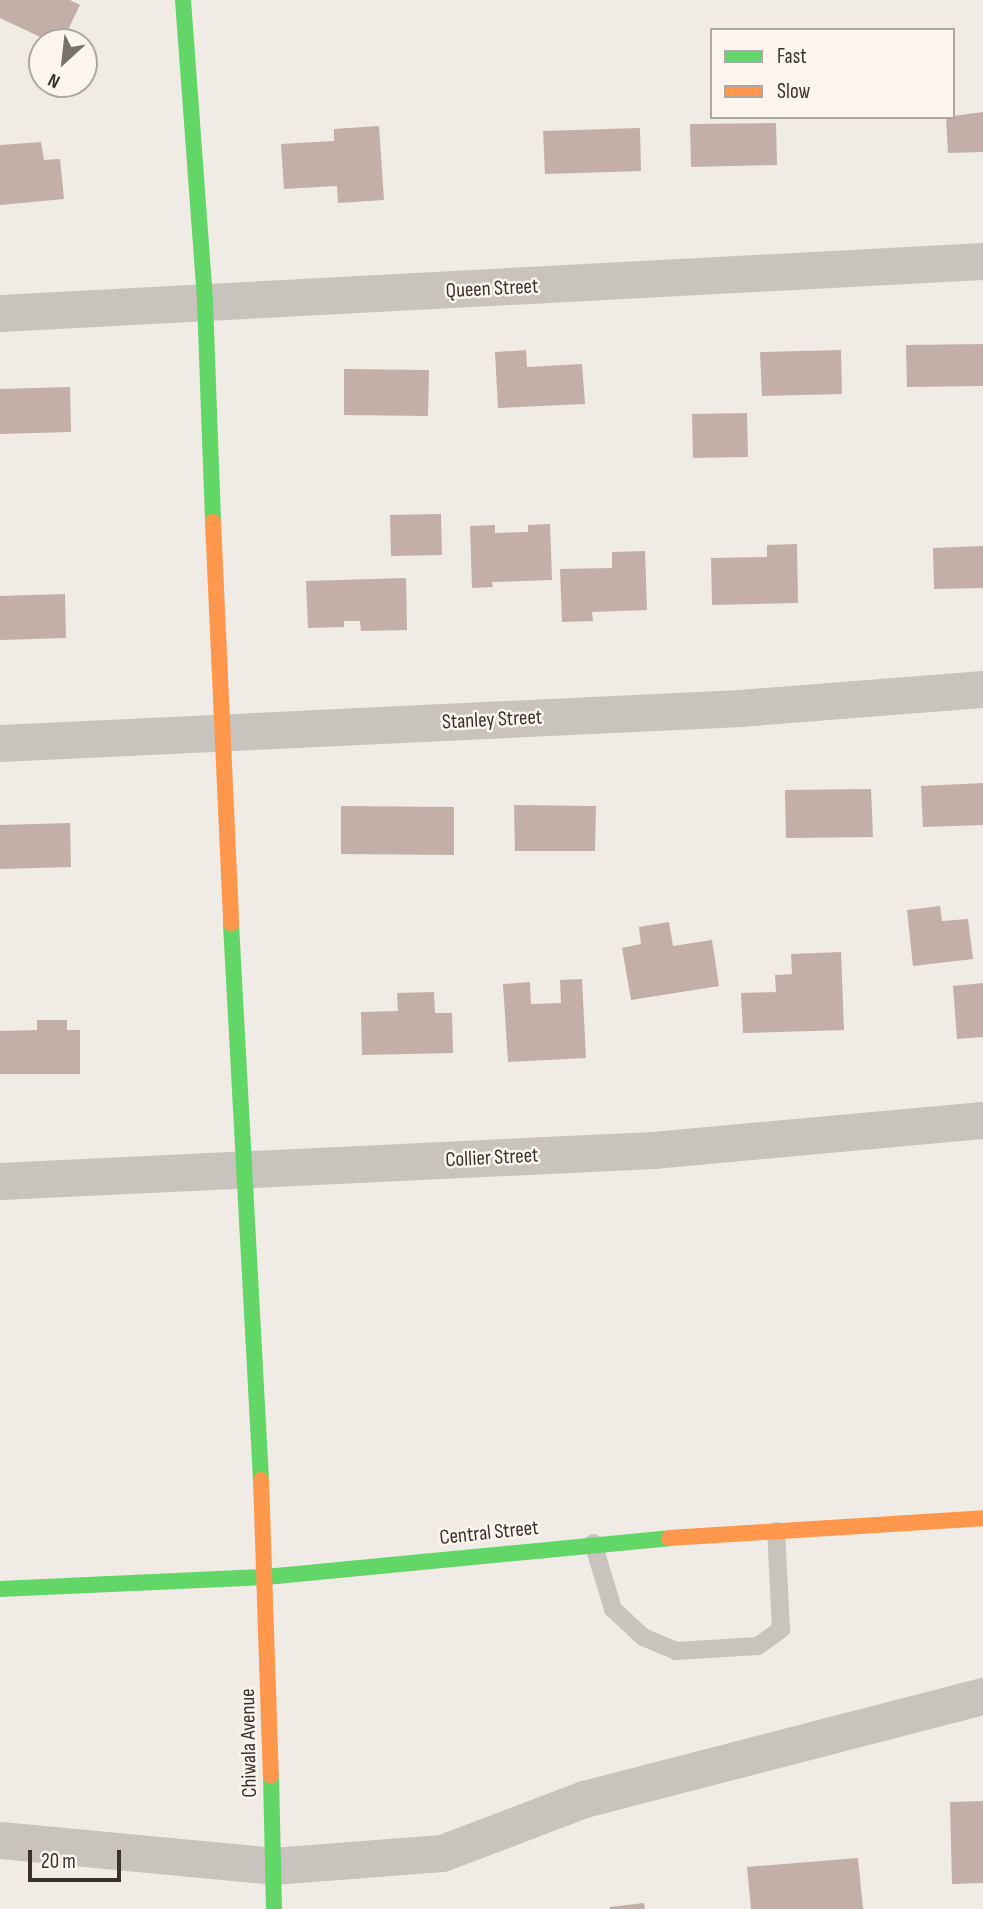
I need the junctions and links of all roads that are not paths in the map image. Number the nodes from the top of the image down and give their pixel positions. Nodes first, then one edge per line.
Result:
1 (183, 0) edge
2 (983, 261) edge
3 (205, 302) junction
4 (0, 313) edge
5 (983, 689) edge
6 (221, 733) junction
7 (0, 743) edge
8 (983, 1120) edge
9 (243, 1171) junction
10 (0, 1181) edge
11 (983, 1518) edge
12 (776, 1531) junction
13 (593, 1543) junction
14 (266, 1577) junction
15 (0, 1589) edge
16 (983, 1696) edge
17 (0, 1840) edge
18 (272, 1866) junction
19 (274, 1909) edge

1 - 3 street, Chiwala Avenue
2 - 3 street, Queen Street
3 - 4 street, Queen Street
3 - 6 street, Chiwala Avenue
5 - 6 street, Stanley Street
6 - 7 street, Stanley Street
6 - 9 street, Chiwala Avenue
8 - 9 street, Collier Street
9 - 10 street, Collier Street
9 - 14 street, Chiwala Avenue
11 - 12 street, Central Street
12 - 13 street, Central Street
12 - 13 lane
13 - 14 street, Central Street
14 - 15 street, Central Street
14 - 18 street, Chiwala Avenue
16 - 18 street
17 - 18 street
18 - 19 street, Chiwala Avenue

